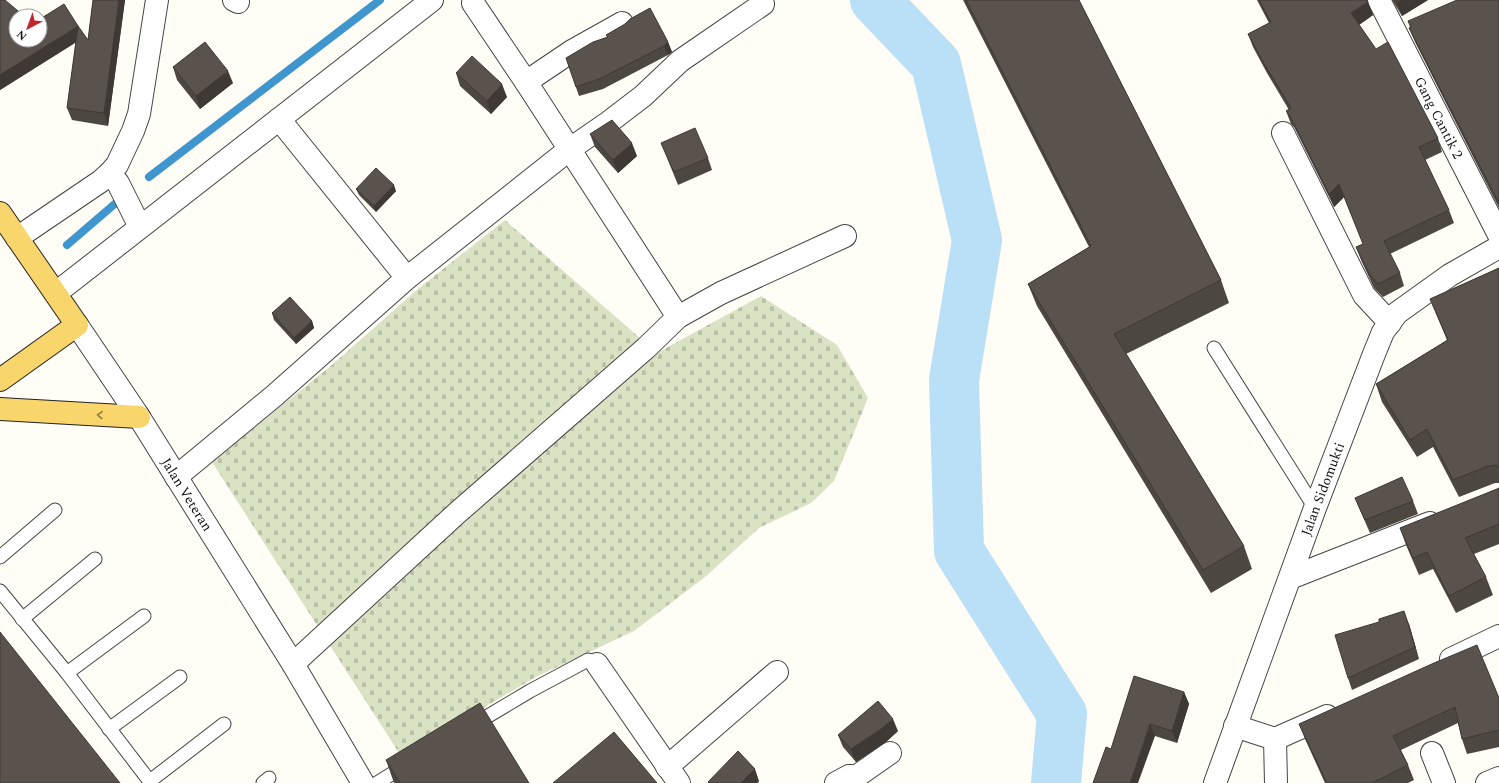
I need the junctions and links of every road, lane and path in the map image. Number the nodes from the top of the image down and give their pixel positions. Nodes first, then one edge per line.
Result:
1 (158, 0) edge
2 (432, 0) edge
3 (1379, 0) edge
4 (473, 3) dead end
5 (763, 4) dead end
6 (622, 23) dead end
7 (526, 82) junction
8 (279, 119) junction
9 (1282, 132) dead end
10 (570, 149) junction
11 (110, 172) junction
12 (0, 213) edge
13 (140, 227) junction
14 (1499, 235) edge
15 (845, 236) dead end
16 (17, 238) junction
17 (1499, 247) edge
18 (407, 278) junction
19 (56, 293) junction
20 (678, 317) junction
21 (1390, 323) junction
22 (77, 325) junction
23 (1214, 348) dead end
24 (0, 380) edge
25 (0, 409) edge
26 (139, 417) junction
27 (176, 477) junction
28 (1315, 508) junction
29 (54, 510) dead end
30 (1449, 516) edge
31 (0, 557) edge
32 (95, 559) dead end
33 (1290, 578) junction
34 (0, 591) edge
35 (144, 616) dead end
36 (22, 619) junction
37 (1499, 636) edge
38 (293, 664) junction
39 (597, 664) joint
40 (1432, 667) edge
41 (777, 672) dead end
42 (67, 673) junction
43 (180, 677) dead end
44 (1346, 707) edge
45 (224, 724) dead end
46 (1235, 726) junction
47 (109, 729) junction
48 (463, 731) edge
49 (1275, 738) junction
50 (890, 753) dead end
51 (1432, 753) dead end
52 (417, 759) edge
53 (673, 775) edge
54 (1499, 778) edge
55 (150, 782) edge
56 (363, 783) edge
57 (377, 783) edge
58 (836, 783) edge
59 (1215, 783) edge
60 (1276, 783) edge
61 (1444, 783) edge
62 (1487, 783) edge

1 - 11 street
2 - 8 street
3 - 14 street, Gang Cantik 2
4 - 7 street
5 - 10 street
6 - 7 street
7 - 10 street
8 - 13 street
8 - 18 street
9 - 21 street
10 - 18 street
10 - 20 street
11 - 13 street
11 - 16 street
12 - 16 main road, Jalan Veteran
13 - 19 street
15 - 20 street
16 - 19 main road, Jalan Veteran
17 - 21 street, Jalan Sidomukti
18 - 27 street
19 - 22 main road, Jalan Veteran
20 - 38 street
21 - 28 street, Jalan Sidomukti
22 - 24 main road
22 - 26 street, Jalan Veteran
23 - 28 lane
26 -> 25 main road
26 - 27 street, Jalan Veteran
27 - 38 street, Jalan Veteran
28 - 33 street, Jalan Sidomukti
29 - 31 lane
30 - 33 street
32 - 36 lane
33 - 46 street, Jalan Sidomukti
34 - 36 lane
35 - 42 lane
36 - 42 lane
37 - 40 street
38 - 56 street, Jalan Veteran
39 - 48 lane
39 - 53 street
41 - 53 street
42 - 47 lane
43 - 47 lane
44 - 49 street
45 - 55 lane
46 - 49 street
46 - 59 street, Jalan Sidomukti
47 - 55 lane
49 - 60 street
50 - 58 street
51 - 61 street
52 - 57 lane
54 - 62 street

